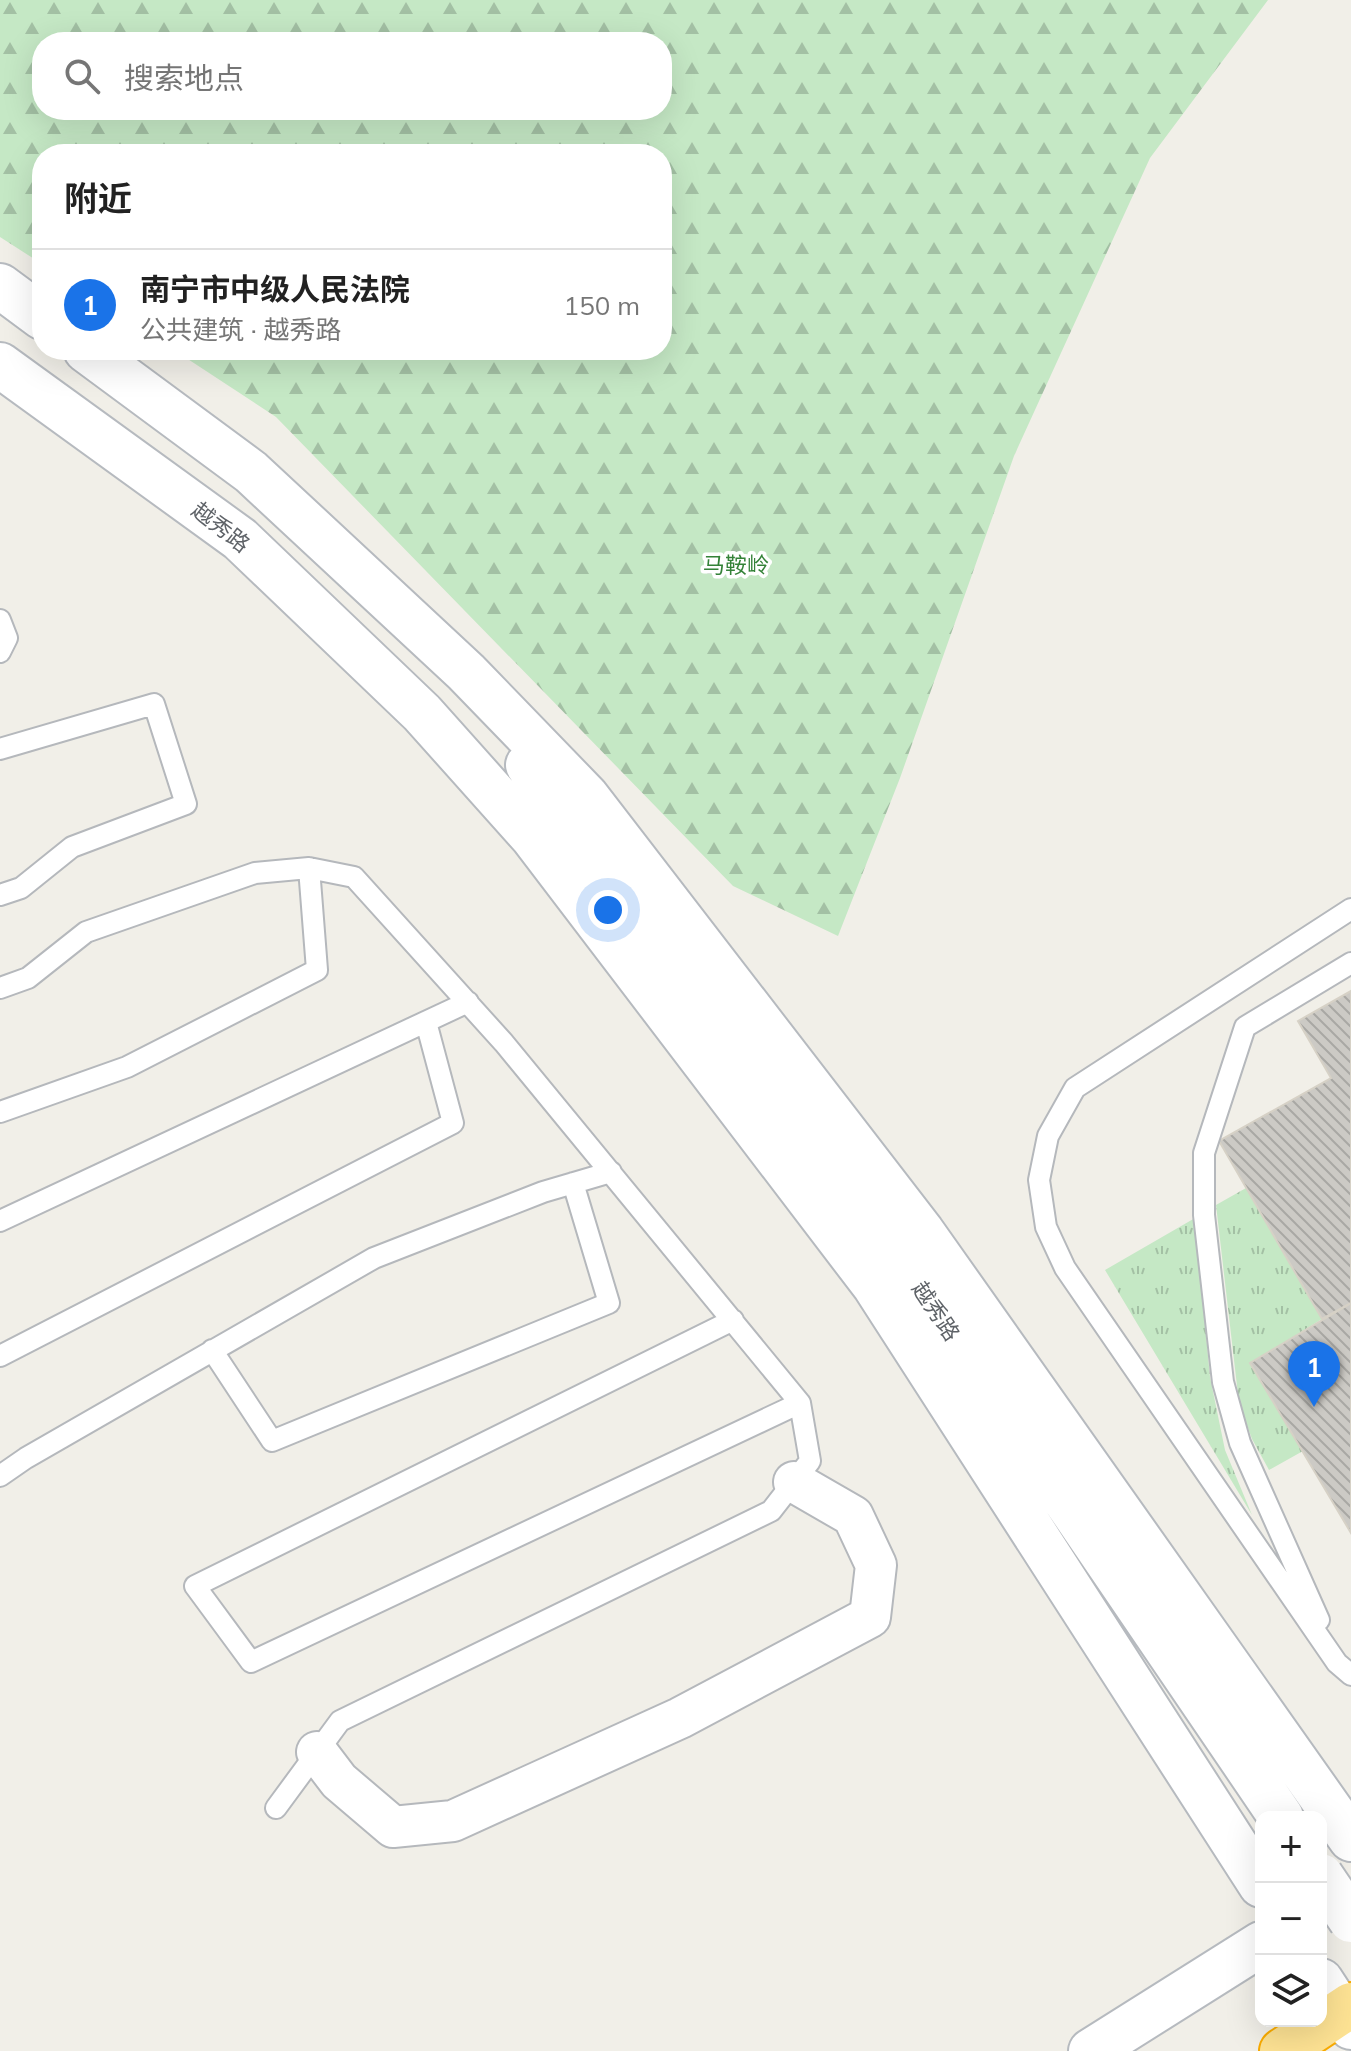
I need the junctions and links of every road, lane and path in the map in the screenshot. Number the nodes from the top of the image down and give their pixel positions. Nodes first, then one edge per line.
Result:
1 (0, 286) edge
2 (32, 310) edge
3 (100, 360) edge
4 (0, 365) edge
5 (0, 620) edge
6 (0, 652) edge
7 (466, 672) junction
8 (422, 713) junction
9 (0, 749) edge
10 (566, 823) junction
11 (309, 868) junction
12 (0, 895) edge
13 (1351, 909) edge
14 (1351, 963) edge
15 (0, 988) edge
16 (468, 1002) junction
17 (426, 1022) junction
18 (0, 1112) edge
19 (611, 1172) junction
20 (573, 1183) junction
21 (0, 1221) edge
22 (733, 1320) junction
23 (212, 1350) junction
24 (0, 1356) edge
25 (800, 1403) junction
26 (0, 1476) edge
27 (794, 1482) junction
28 (1344, 1669) edge
29 (317, 1752) junction
30 (276, 1808) dead end
31 (1277, 1811) edge
32 (1351, 1839) edge
33 (1260, 1883) edge
34 (1326, 1883) edge
35 (1351, 1885) edge
36 (1327, 1901) edge
37 (1351, 1920) edge
38 (1255, 1948) edge
39 (1341, 2007) edge
40 (1091, 2051) edge
41 (1282, 2051) edge

1 - 2 main road
3 - 7 main road
4 - 8 main road, 越秀路
5 - 6 lane
7 - 10 main road
7 - 32 main road
8 - 10 main road
8 - 33 main road
9 - 12 lane
10 - 31 main road, 越秀路
11 - 15 lane
11 - 16 lane
11 - 18 lane
13 - 28 lane
14 - 28 lane
16 - 17 lane
16 - 19 lane
17 - 21 lane
17 - 24 lane
19 - 20 lane
19 - 22 lane
20 - 23 lane
20 - 23 lane
22 - 25 lane
22 - 25 lane
23 - 26 lane
25 - 27 lane
27 - 29 lane
27 - 29 street
29 - 30 lane
34 - 37 main road, bridge
35 - 36 main road
38 - 40 main road
39 - 41 highway

